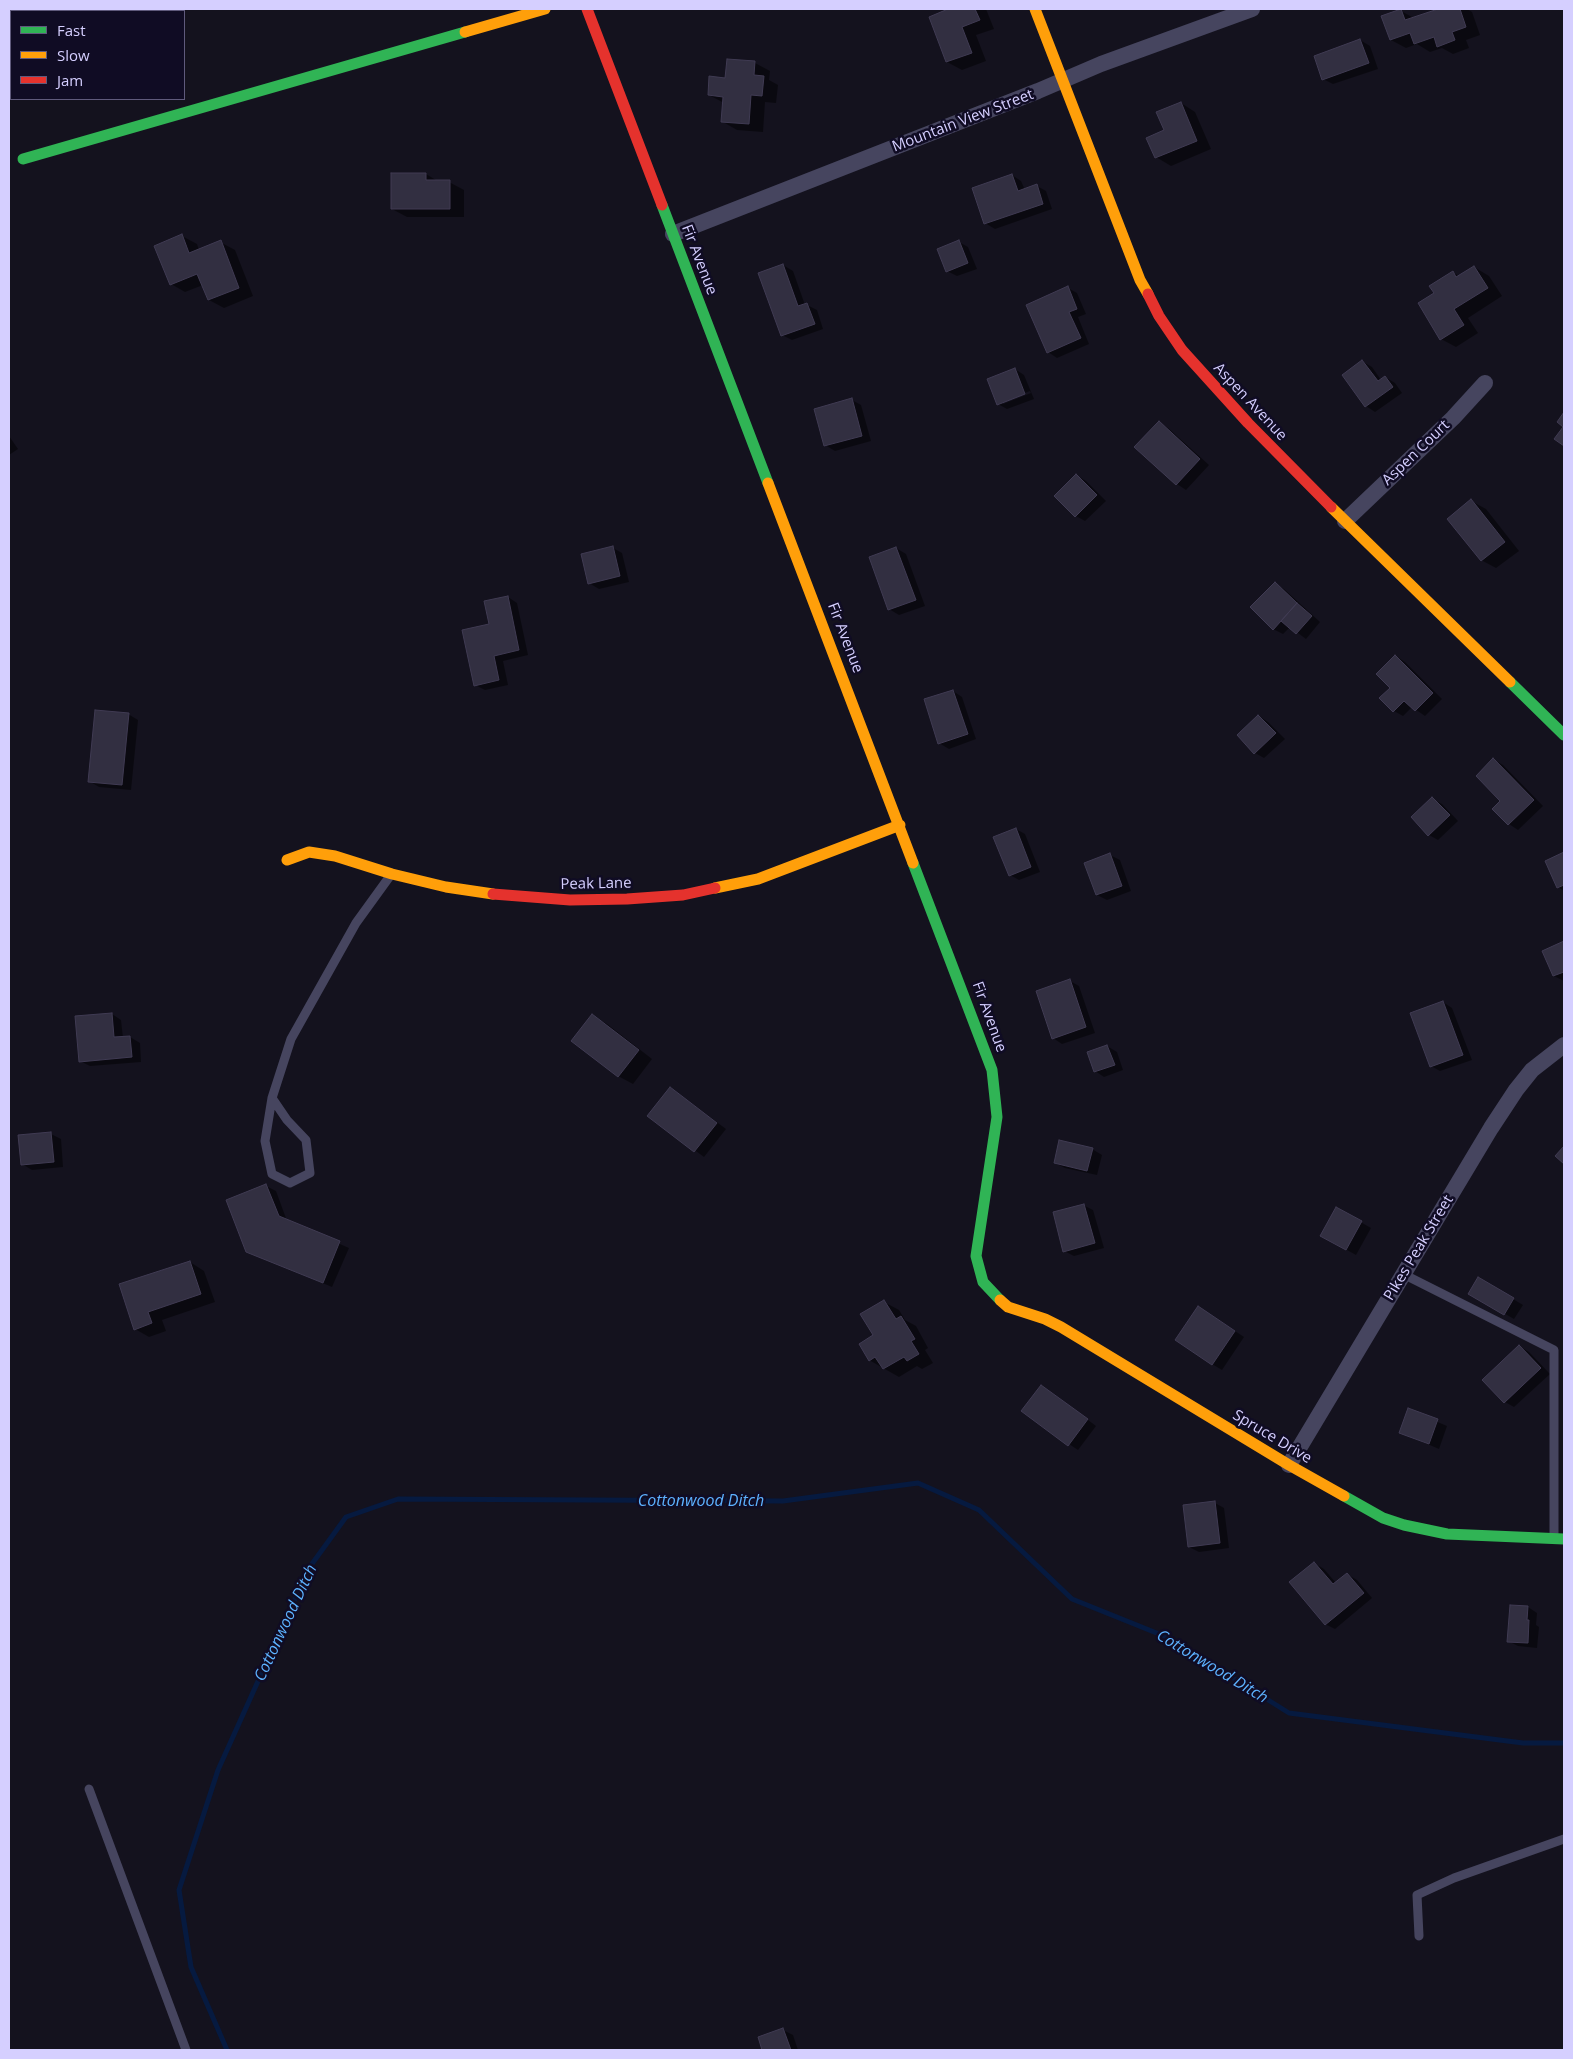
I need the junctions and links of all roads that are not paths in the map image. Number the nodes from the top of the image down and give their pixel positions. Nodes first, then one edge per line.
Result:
1 (545, 9) edge
2 (587, 9) edge
3 (1035, 9) edge
4 (1252, 9) edge
5 (1062, 81) junction
6 (23, 159) dead end
7 (673, 234) junction
8 (1485, 382) dead end
9 (1345, 521) junction
10 (1564, 735) edge
11 (900, 826) junction
12 (287, 860) dead end
13 (392, 874) junction
14 (1564, 1045) edge
15 (272, 1098) junction
16 (1403, 1274) junction
17 (989, 1289) joint
18 (1289, 1465) junction
19 (1559, 1539) edge
20 (89, 1789) dead end
21 (1564, 1839) edge
22 (1419, 1936) dead end
23 (186, 2050) edge

1 - 6 street
2 - 7 street, Fir Avenue
3 - 5 street, Aspen Avenue
4 - 5 street, Mountain View Street
5 - 7 street, Mountain View Street
5 - 9 street, Aspen Avenue
7 - 11 street, Fir Avenue
8 - 9 street, Aspen Court
9 - 10 street, Aspen Avenue
11 - 13 street, Peak Lane
11 - 17 street, Fir Avenue
12 - 13 street, Peak Lane
13 - 15 lane
14 - 16 street, Pikes Peak Street
15 - 15 lane
16 - 18 street, Pikes Peak Street
16 - 19 lane
17 - 18 street, Spruce Drive
18 - 19 street, Spruce Drive
20 - 23 lane
21 - 22 lane

